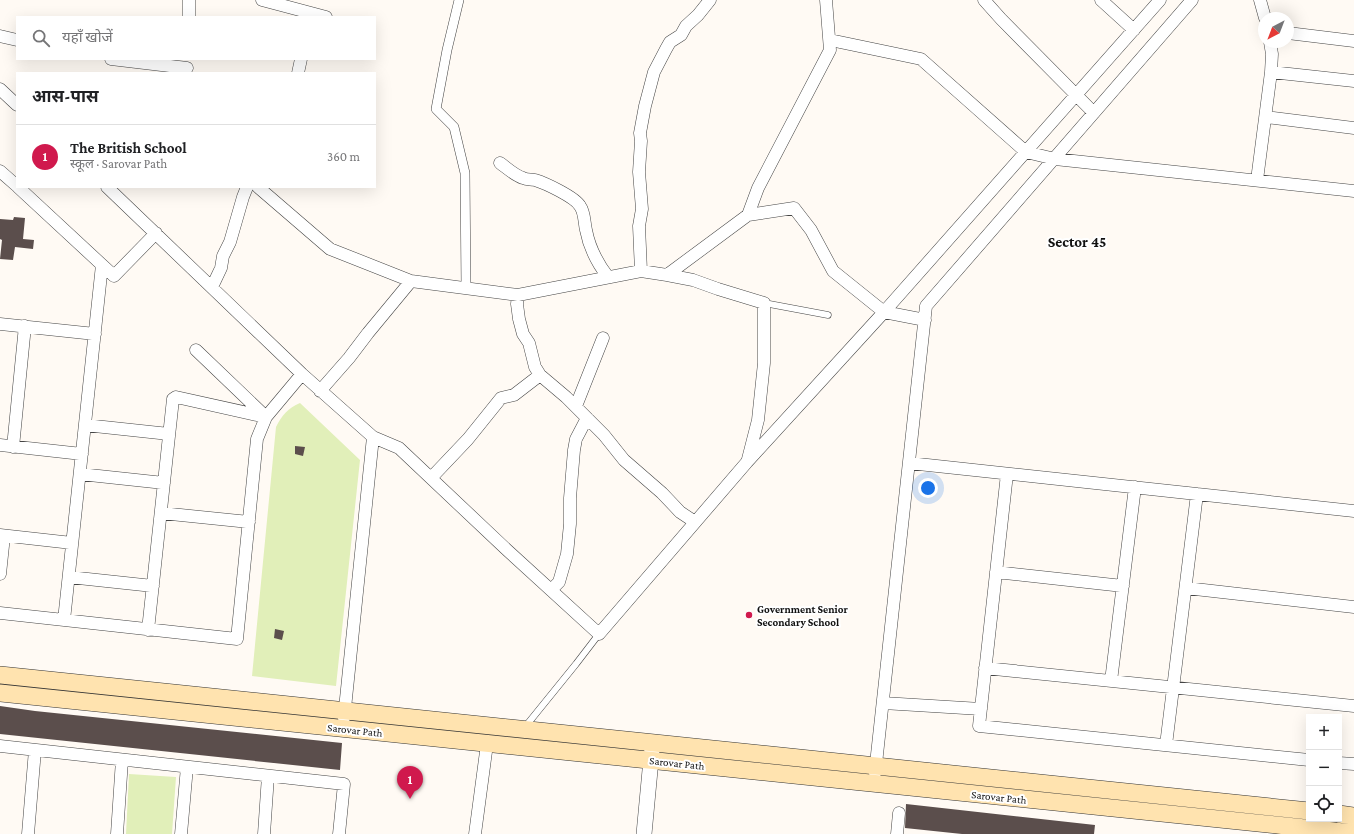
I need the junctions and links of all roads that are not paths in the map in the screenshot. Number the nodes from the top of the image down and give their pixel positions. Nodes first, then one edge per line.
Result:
1 (189, 0) edge
2 (262, 0) edge
3 (459, 0) edge
4 (710, 0) edge
5 (826, 0) edge
6 (984, 0) edge
7 (1101, 0) edge
8 (1160, 0) edge
9 (1192, 0) edge
10 (1260, 0) edge
11 (1263, 12) edge
12 (189, 16) edge
13 (322, 16) edge
14 (1134, 30) junction
15 (1294, 34) edge
16 (0, 36) edge
17 (16, 40) edge
18 (830, 40) junction
19 (1354, 41) edge
20 (1271, 48) edge
21 (120, 60) edge
22 (301, 60) edge
23 (186, 67) edge
24 (298, 72) edge
25 (1271, 72) junction
26 (1354, 81) edge
27 (0, 89) edge
28 (1075, 96) junction
29 (16, 104) edge
30 (1094, 114) junction
31 (1266, 117) junction
32 (1354, 128) edge
33 (1026, 152) junction
34 (1055, 159) junction
35 (500, 163) dead end
36 (0, 171) edge
37 (1257, 180) junction
38 (16, 186) edge
39 (18, 188) edge
40 (248, 188) edge
41 (259, 188) edge
42 (113, 189) edge
43 (1354, 191) edge
44 (748, 215) junction
45 (156, 233) junction
46 (102, 265) junction
47 (641, 271) junction
48 (668, 275) junction
49 (608, 277) junction
50 (411, 281) junction
51 (212, 287) junction
52 (466, 288) junction
53 (518, 295) junction
54 (764, 303) junction
55 (884, 312) junction
56 (828, 315) dead end
57 (925, 320) junction
58 (0, 324) edge
59 (25, 326) junction
60 (95, 334) junction
61 (603, 338) dead end
62 (196, 350) dead end
63 (302, 374) junction
64 (540, 375) junction
65 (320, 391) junction
66 (576, 406) junction
67 (266, 417) junction
68 (587, 418) junction
69 (85, 425) junction
70 (169, 434) junction
71 (373, 437) junction
72 (0, 445) edge
73 (13, 446) junction
74 (82, 454) junction
75 (747, 462) junction
76 (909, 463) junction
77 (80, 474) junction
78 (1007, 474) junction
79 (431, 478) junction
80 (164, 483) junction
81 (1135, 487) junction
82 (1197, 494) junction
83 (1354, 511) edge
84 (161, 513) junction
85 (248, 522) junction
86 (695, 522) junction
87 (2, 535) edge
88 (72, 543) junction
89 (996, 572) junction
90 (0, 574) edge
91 (69, 577) junction
92 (153, 586) junction
93 (1123, 586) junction
94 (1186, 588) junction
95 (551, 590) junction
96 (1354, 607) edge
97 (0, 613) edge
98 (64, 620) junction
99 (148, 630) junction
100 (599, 634) junction
101 (985, 668) junction
102 (0, 675) edge
103 (1111, 681) junction
104 (1173, 688) junction
105 (0, 693) edge
106 (883, 703) junction
107 (1354, 706) edge
108 (981, 709) junction
109 (345, 711) junction
110 (343, 729) junction
111 (522, 729) junction
112 (653, 743) junction
113 (487, 744) junction
114 (1166, 745) junction
115 (0, 746) edge
116 (35, 750) junction
117 (122, 760) junction
118 (651, 760) junction
119 (1306, 760) edge
120 (1354, 760) edge
121 (1342, 763) edge
122 (1354, 764) edge
123 (876, 766) junction
124 (187, 767) junction
125 (268, 776) junction
126 (874, 784) junction
127 (1306, 811) edge
128 (899, 813) dead end
129 (1342, 814) edge
130 (1354, 816) edge
131 (1354, 833) edge
132 (28, 834) edge
133 (117, 834) edge
134 (181, 834) edge
135 (264, 834) edge
136 (339, 834) edge
137 (474, 834) edge
138 (644, 834) edge
139 (896, 834) edge

1 - 12 street
2 - 13 street
3 - 52 street
4 - 47 street
5 - 18 street
6 - 28 street
7 - 14 street
8 - 14 street
9 - 30 street
10 - 11 street
14 - 28 street
15 - 19 street
16 - 17 street
18 - 33 street
18 - 44 street
20 - 25 street
21 - 23 street
22 - 24 street
25 - 26 street
25 - 31 street
27 - 29 street
28 - 30 street
28 - 33 street
30 - 34 street
31 - 32 street
31 - 37 street
33 - 34 street
33 - 55 street
34 - 37 street
34 - 57 street
35 - 49 street
36 - 38 street
37 - 43 street
39 - 46 street
40 - 51 street
41 - 50 street
42 - 45 street
44 - 48 street
44 - 55 street
45 - 46 street
45 - 51 street
46 - 60 street
47 - 48 street
47 - 49 street
48 - 54 street
49 - 53 street
50 - 52 street
50 - 65 street
51 - 63 street
52 - 53 street
53 - 64 street
54 - 56 lane
54 - 75 street
55 - 57 street
55 - 75 street
57 - 76 street
58 - 59 street
59 - 60 street
59 - 73 street
60 - 69 street
61 - 66 street
62 - 67 street
63 - 65 street
63 - 67 street
64 - 66 street
64 - 79 street
65 - 71 street
66 - 68 street
67 - 70 street
67 - 85 street
68 - 86 street
68 - 95 street
69 - 70 street
69 - 74 street
70 - 80 street
71 - 79 street
71 - 109 street
72 - 73 street
73 - 74 street
74 - 77 street
75 - 86 street
76 - 78 street
76 - 106 street
77 - 80 street
77 - 88 street
78 - 81 street
78 - 89 street
79 - 95 street
80 - 84 street
81 - 82 street
81 - 93 street
82 - 83 street
82 - 94 street
84 - 85 street
84 - 92 street
85 - 99 street
86 - 100 street
87 - 88 street
87 - 90 street
88 - 91 street
89 - 93 street
89 - 101 street
91 - 92 street
91 - 98 street
92 - 99 street
93 - 103 street
94 - 96 street
94 - 104 street
95 - 100 street
97 - 98 street
98 - 99 street
100 - 111 lane
101 - 103 street
101 - 108 street
102 - 109 main road, Sarovar Path
103 - 104 street
104 - 107 street
104 - 114 street
105 - 110 main road, Sarovar Path
106 - 108 street
106 - 123 street
108 - 114 street
109 - 110 street
109 - 111 main road, Sarovar Path
110 - 113 main road, Sarovar Path
111 - 112 main road, Sarovar Path
112 - 118 street
112 - 123 main road, Sarovar Path
113 - 118 main road, Sarovar Path
113 - 137 street
114 - 119 street
115 - 116 street
116 - 117 street
116 - 132 street
117 - 124 street
117 - 133 street
118 - 126 main road, Sarovar Path
118 - 138 street
120 - 122 street
121 - 122 street
123 - 126 street
123 - 127 main road, Sarovar Path
124 - 125 street
124 - 134 street
125 - 135 street
125 - 136 street
126 - 131 main road, Sarovar Path
128 - 139 street
129 - 130 main road

